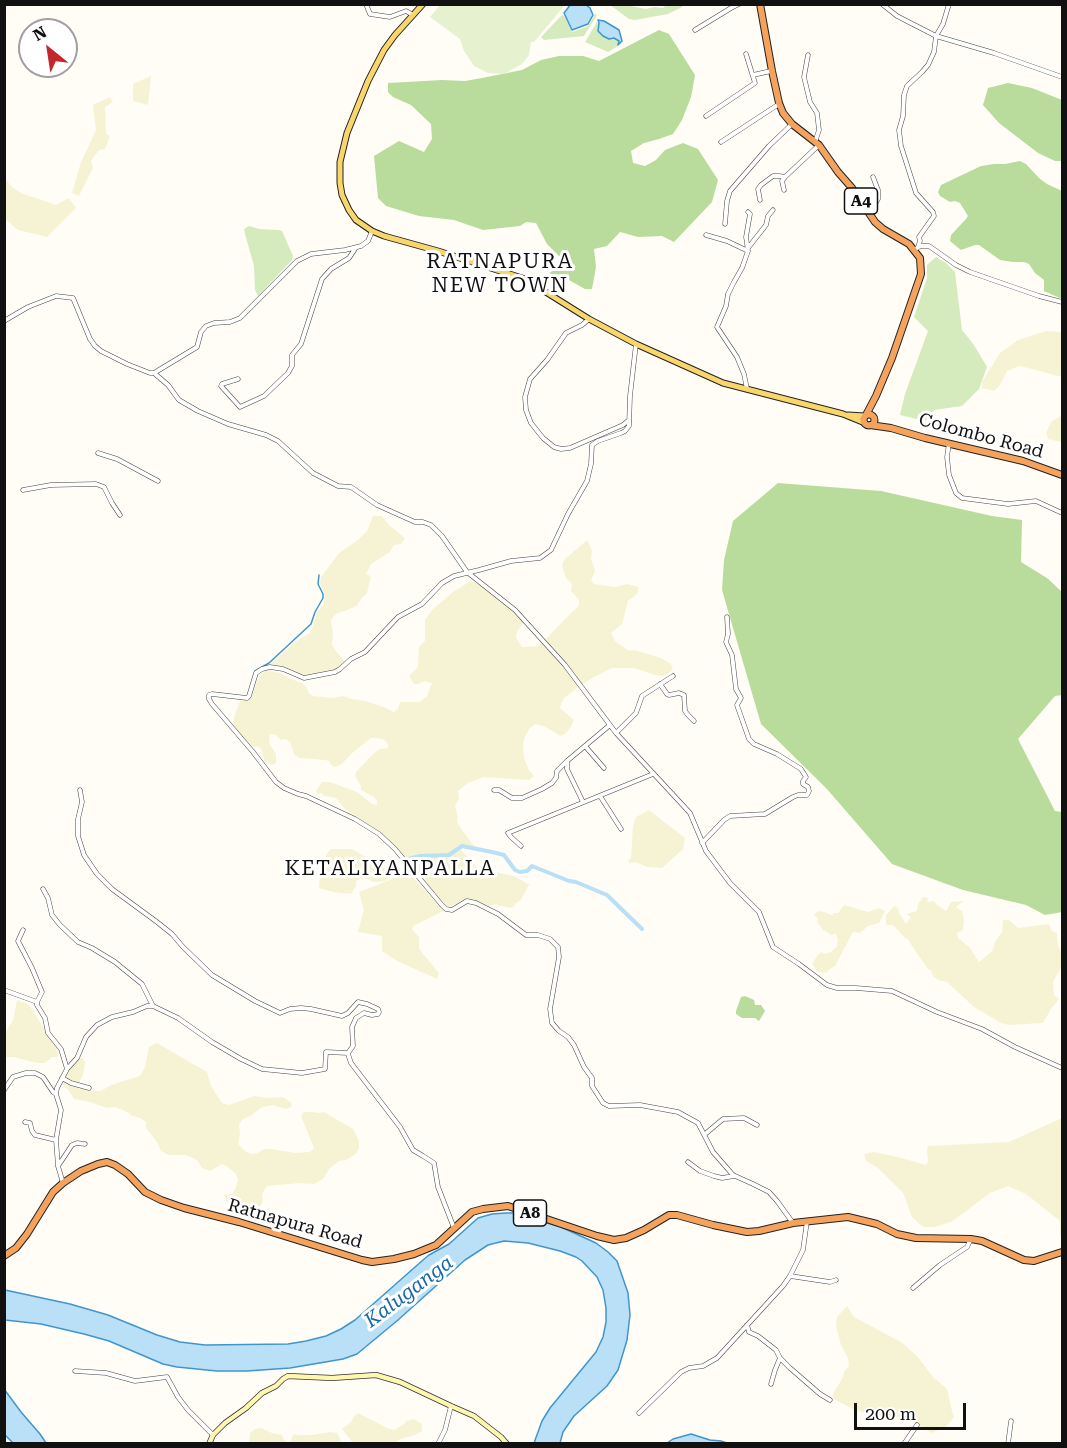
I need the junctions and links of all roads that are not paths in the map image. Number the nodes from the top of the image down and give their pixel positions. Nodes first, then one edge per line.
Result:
1 (366, 4) edge
2 (423, 4) edge
3 (739, 4) edge
4 (760, 4) edge
5 (882, 4) edge
6 (949, 4) edge
7 (413, 15) junction
8 (695, 30) dead end
9 (936, 36) junction
10 (746, 54) dead end
11 (808, 55) dead end
12 (772, 71) junction
13 (753, 75) junction
14 (1062, 77) edge
15 (779, 103) junction
16 (706, 116) dead end
17 (792, 124) junction
18 (721, 142) dead end
19 (817, 144) junction
20 (785, 177) junction
21 (873, 177) dead end
22 (784, 190) dead end
23 (760, 200) dead end
24 (866, 209) junction
25 (773, 210) dead end
26 (748, 212) dead end
27 (725, 224) dead end
28 (372, 231) junction
29 (706, 235) dead end
30 (356, 248) junction
31 (916, 248) junction
32 (748, 250) junction
33 (1062, 302) edge
34 (589, 319) junction
35 (4, 321) edge
36 (636, 344) junction
37 (154, 373) junction
38 (238, 379) dead end
39 (747, 390) junction
40 (869, 419) junction
41 (629, 420) junction
42 (949, 443) junction
43 (98, 453) dead end
44 (1062, 475) edge
45 (158, 481) dead end
46 (23, 490) dead end
47 (1062, 513) edge
48 (120, 515) dead end
49 (467, 573) junction
50 (728, 617) dead end
51 (673, 676) dead end
52 (660, 684) junction
53 (694, 721) dead end
54 (610, 725) junction
55 (616, 734) junction
56 (585, 746) junction
57 (567, 761) junction
58 (604, 768) dead end
59 (653, 774) junction
60 (80, 790) dead end
61 (494, 790) dead end
62 (600, 796) junction
63 (583, 802) junction
64 (621, 830) dead end
65 (702, 843) junction
66 (521, 846) dead end
67 (43, 890) dead end
68 (23, 930) dead end
69 (4, 990) edge
70 (37, 1002) junction
71 (153, 1006) junction
72 (348, 1053) junction
73 (1062, 1068) edge
74 (67, 1069) junction
75 (62, 1078) junction
76 (89, 1088) dead end
77 (4, 1090) edge
78 (56, 1094) junction
79 (26, 1122) dead end
80 (757, 1125) dead end
81 (704, 1135) junction
82 (56, 1140) junction
83 (85, 1144) dead end
84 (688, 1162) dead end
85 (58, 1166) junction
86 (735, 1176) junction
87 (63, 1183) junction
88 (807, 1221) junction
89 (793, 1223) junction
90 (454, 1228) junction
91 (971, 1239) junction
92 (1062, 1252) edge
93 (4, 1256) edge
94 (790, 1276) junction
95 (836, 1280) dead end
96 (913, 1288) dead end
97 (747, 1324) junction
98 (780, 1358) junction
99 (75, 1371) dead end
100 (771, 1384) dead end
101 (830, 1400) dead end
102 (451, 1406) junction
103 (639, 1413) dead end
104 (1011, 1421) dead end
105 (917, 1425) dead end
106 (213, 1435) junction
107 (209, 1443) edge
108 (438, 1443) edge
109 (507, 1443) edge
110 (904, 1443) edge
111 (1008, 1443) edge

1 - 7 street
2 - 7 main road
3 - 8 street
4 - 12 highway, A4
5 - 9 street
6 - 9 street
7 - 28 main road
9 - 14 street
9 - 31 street
10 - 13 street
11 - 19 street
12 - 13 street
12 - 15 highway, A4
13 - 16 street
15 - 17 highway, A4
15 - 18 street
17 - 19 highway, A4
17 - 27 street
19 - 20 street
19 - 24 highway, A4
20 - 22 street
20 - 23 street
21 - 24 street
24 - 31 highway, A4
25 - 32 street
26 - 32 street
28 - 30 street
28 - 34 main road
29 - 32 street
30 - 37 street
30 - 38 street
31 - 33 street
31 - 40 highway
32 - 39 street
34 - 36 main road
34 - 41 street
35 - 37 street
36 - 39 main road
36 - 41 street
37 - 49 street
39 - 40 main road
40 - 42 highway, Colombo Road
41 - 49 street
42 - 44 highway, Colombo Road
42 - 47 street
43 - 45 street
46 - 48 street
49 - 54 street
49 - 81 street
50 - 65 street
51 - 52 street
52 - 53 street
52 - 55 street
54 - 55 street
54 - 56 street
55 - 59 street
56 - 57 street
56 - 58 street
57 - 61 street
57 - 63 street
59 - 62 street
59 - 65 street
60 - 72 street
62 - 63 street
62 - 64 street
63 - 66 street
65 - 73 street
67 - 71 street
68 - 70 street
69 - 70 street
70 - 74 street
71 - 72 street
71 - 74 street
72 - 90 street
74 - 75 street
75 - 76 street
75 - 78 street
77 - 78 street
78 - 82 street
79 - 82 street
80 - 81 street
81 - 86 street
82 - 85 street
83 - 85 street
84 - 86 street
85 - 87 street
86 - 89 street
87 - 90 highway, Ratnapura Road / A8
87 - 93 highway, Ratnapura Road / A8
88 - 89 highway, Ratnapura Road / A8
88 - 91 highway, Ratnapura Road / A8
88 - 94 street
89 - 90 highway, Ratnapura Road / A8
91 - 92 highway, Ratnapura Road / A8
91 - 96 street
94 - 95 street
94 - 97 street
97 - 98 street
97 - 103 street
98 - 100 street
98 - 101 street
99 - 106 street
102 - 106 street
102 - 108 street
102 - 109 street
104 - 111 street
105 - 110 street
106 - 107 street

